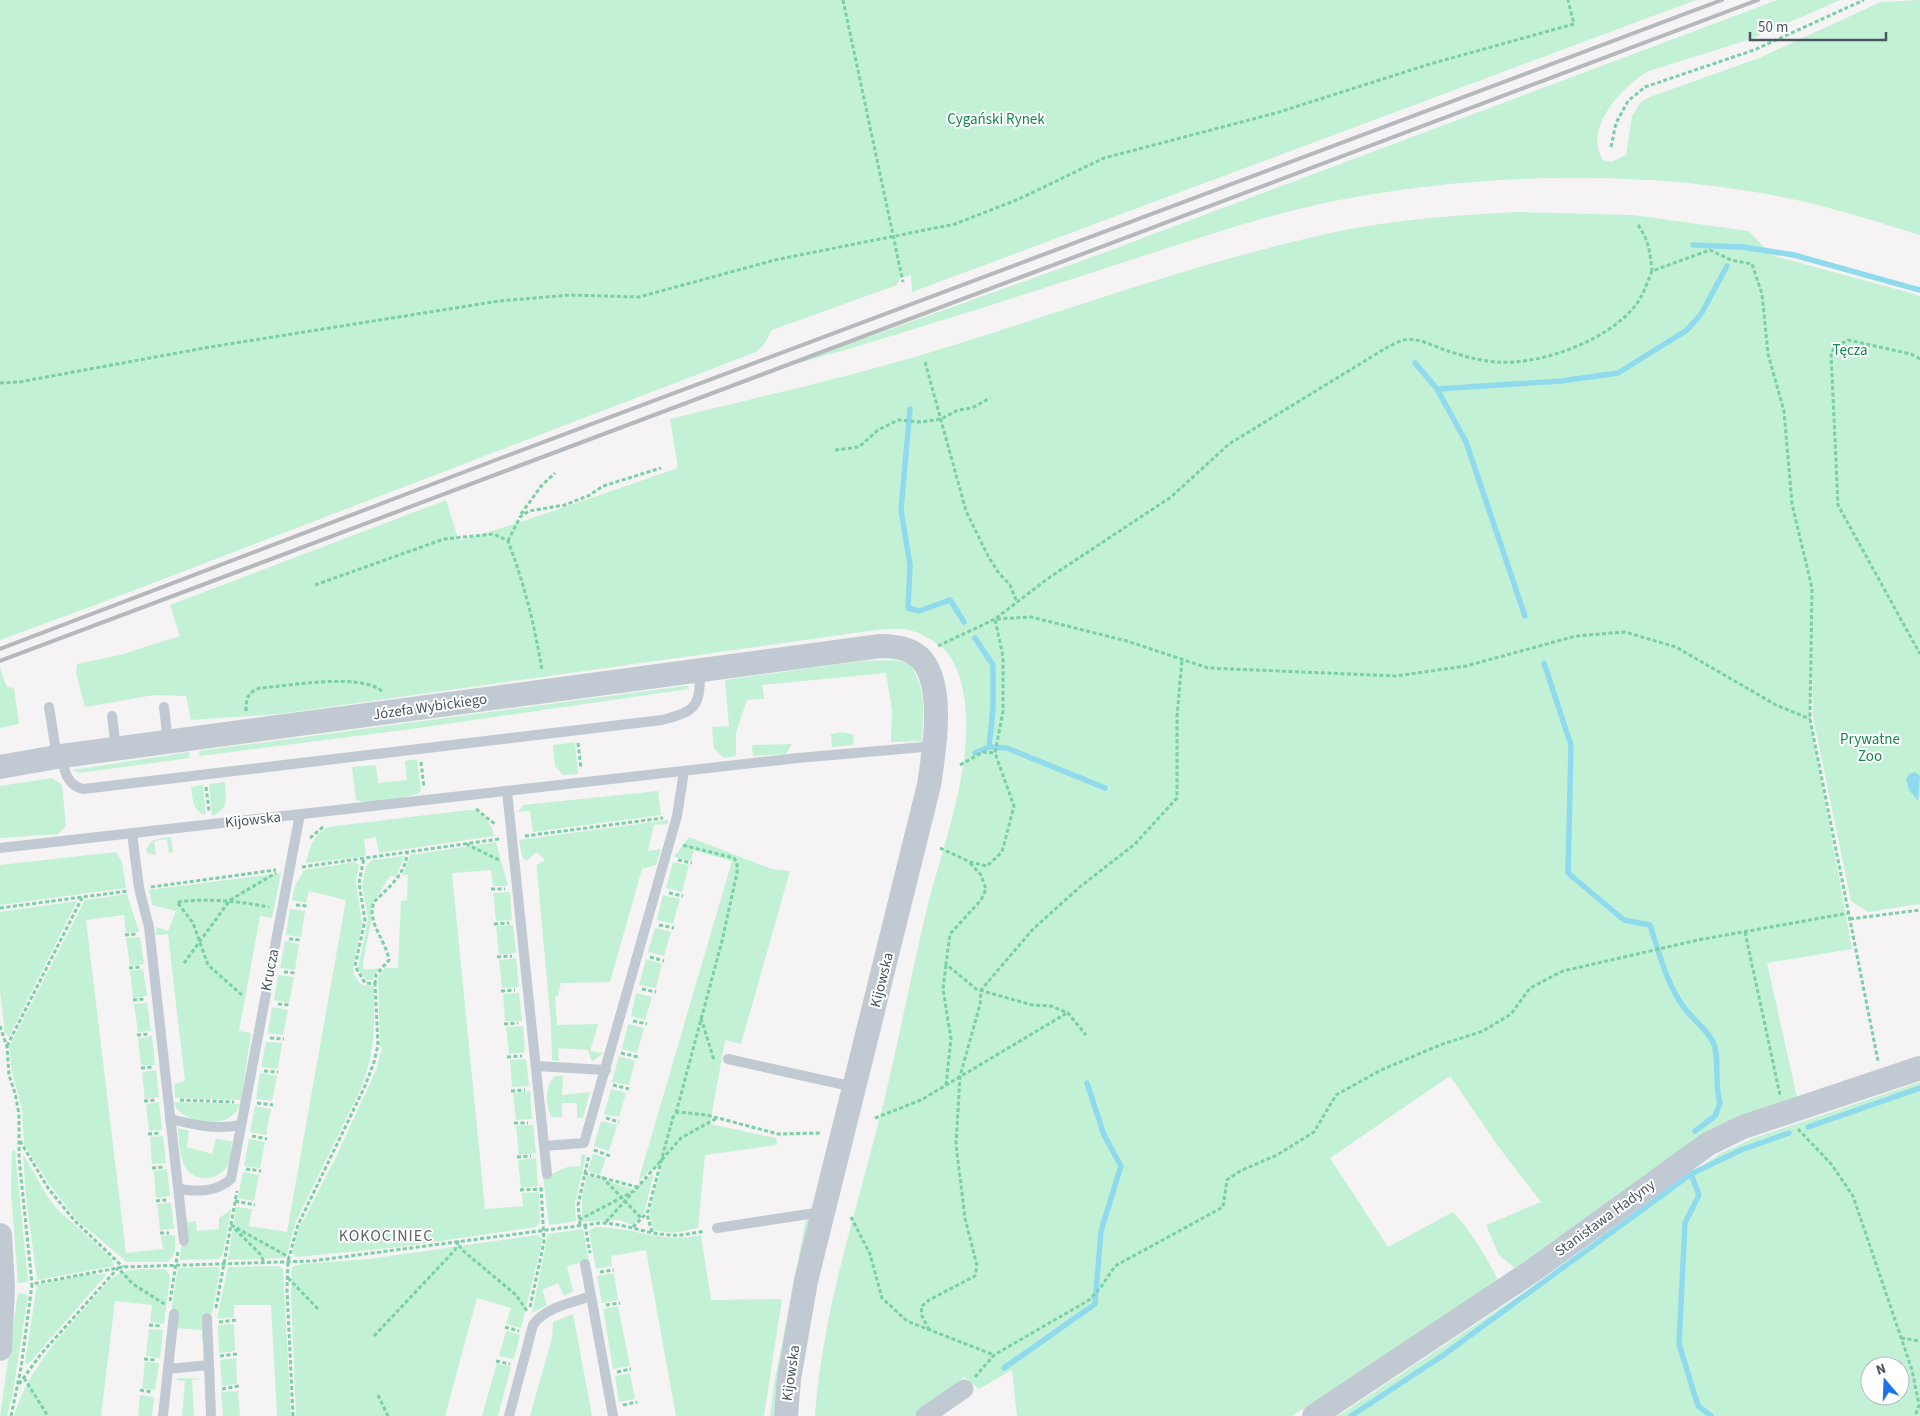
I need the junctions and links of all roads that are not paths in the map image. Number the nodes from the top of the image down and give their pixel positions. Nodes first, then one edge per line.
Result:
1 (860, 649) joint
2 (700, 670) junction
3 (49, 706) dead end
4 (164, 707) dead end
5 (112, 716) dead end
6 (168, 742) junction
7 (935, 746) junction
8 (116, 749) junction
9 (59, 757) junction
10 (0, 768) edge
11 (684, 771) junction
12 (507, 791) junction
13 (300, 814) junction
14 (132, 833) junction
15 (0, 848) edge
16 (728, 1059) dead end
17 (536, 1066) junction
18 (1920, 1068) edge
19 (606, 1070) junction
20 (855, 1087) junction
21 (170, 1119) junction
22 (240, 1126) junction
23 (544, 1146) junction
24 (544, 1177) road end
25 (180, 1189) junction
26 (824, 1212) junction
27 (717, 1228) road end
28 (0, 1235) edge
29 (184, 1241) dead end
30 (585, 1264) dead end
31 (591, 1296) junction
32 (171, 1310) road end
33 (212, 1317) road end
34 (0, 1348) edge
35 (213, 1365) junction
36 (168, 1368) junction
37 (964, 1389) road end
38 (163, 1416) edge
39 (211, 1416) edge
40 (509, 1416) edge
41 (613, 1416) edge
42 (786, 1416) edge
43 (925, 1416) edge
44 (1314, 1416) edge

1 - 2 street, Józefa Wybickiego
1 - 7 street, Kijowska
2 - 6 street, Józefa Wybickiego
2 - 9 lane
3 - 9 lane
4 - 6 lane
5 - 8 lane
6 - 8 street, Józefa Wybickiego
7 - 11 lane, Kijowska
7 - 20 street, Kijowska
8 - 9 street, Józefa Wybickiego
9 - 10 street, Józefa Wybickiego
11 - 12 lane, Kijowska
11 - 19 lane
12 - 13 lane, Kijowska
12 - 17 lane
13 - 14 lane, Kijowska
13 - 22 lane, Krucza
14 - 15 lane, Kijowska
14 - 21 lane
16 - 20 lane
17 - 19 lane
17 - 23 lane
18 - 44 street, Stanisława Hadyny
19 - 23 lane
20 - 26 street, Kijowska
21 - 22 lane
21 - 25 lane
22 - 25 lane, Krucza
23 - 24 lane
25 - 29 lane
26 - 27 lane
26 - 42 street, Kijowska
28 - 34 street
30 - 31 lane
31 - 40 lane
31 - 41 lane
32 - 36 lane
33 - 35 lane
35 - 36 lane
35 - 39 lane
36 - 38 lane
37 - 43 street

